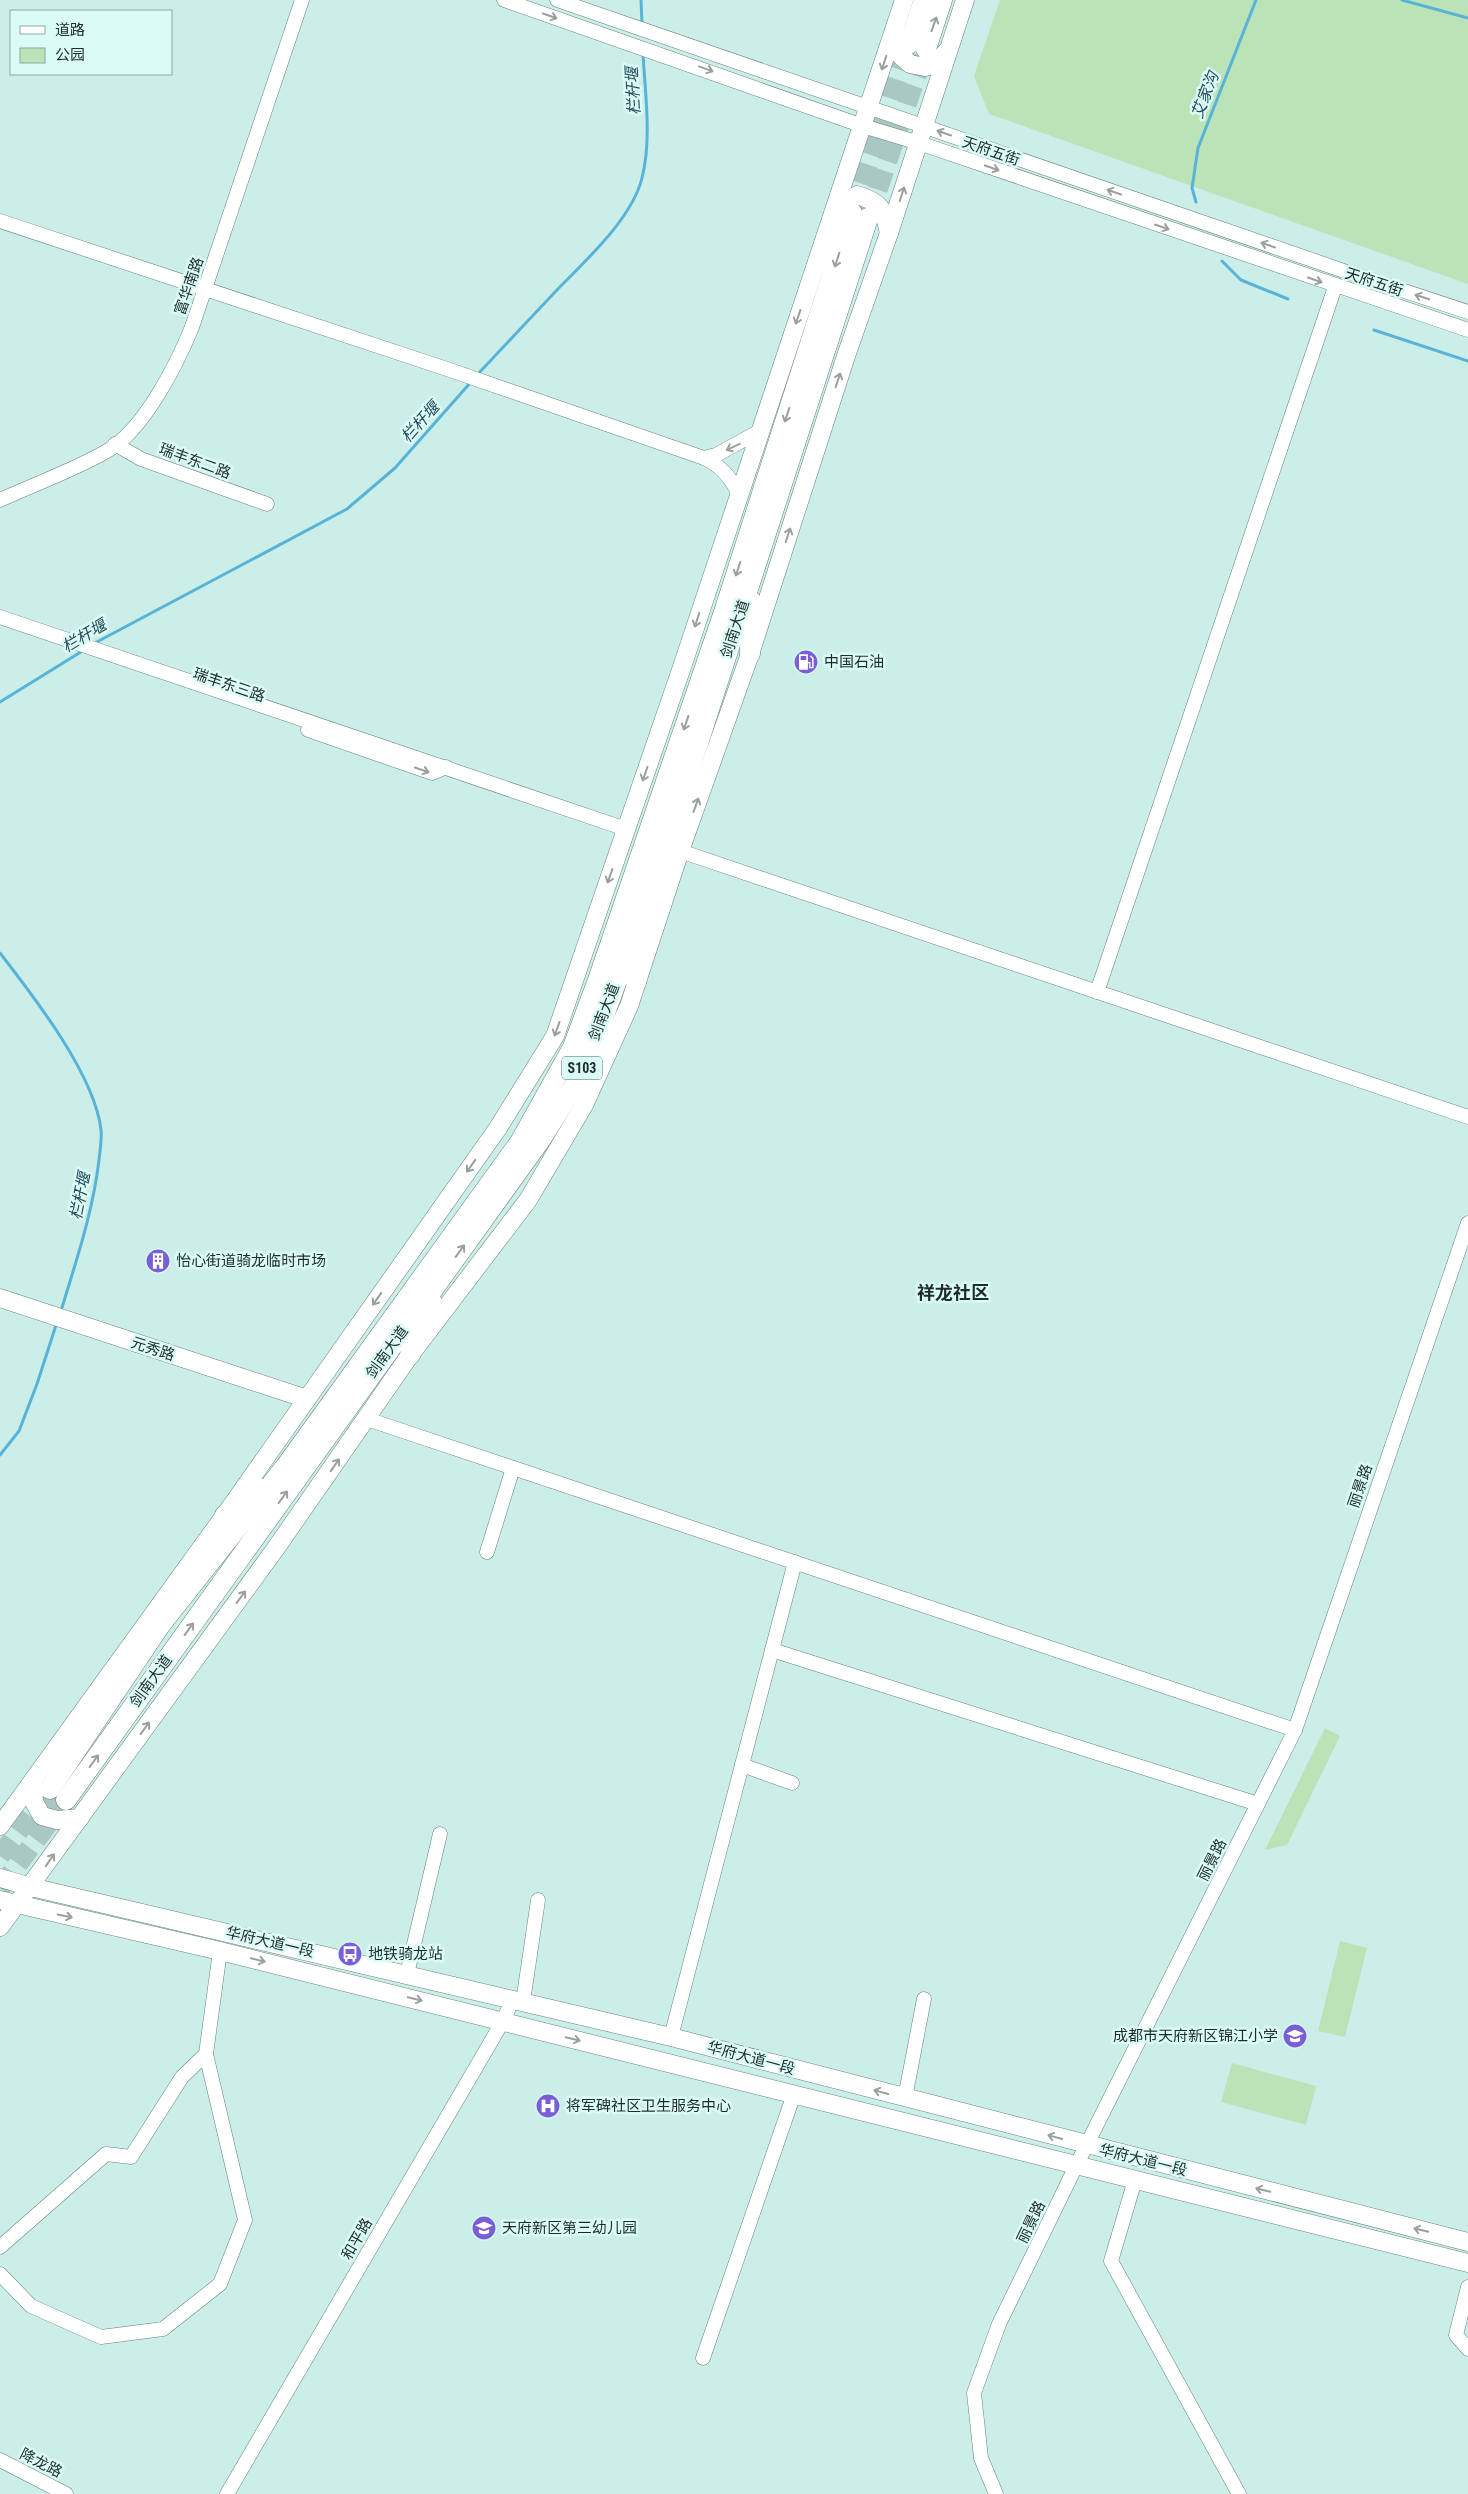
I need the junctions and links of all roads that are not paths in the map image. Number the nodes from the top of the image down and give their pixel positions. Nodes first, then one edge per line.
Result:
1 (302, 0) edge
2 (504, 0) edge
3 (557, 0) edge
4 (904, 0) edge
5 (924, 0) edge
6 (942, 0) edge
7 (965, 0) edge
8 (895, 27) junction
9 (947, 52) junction
10 (869, 108) junction
11 (863, 126) junction
12 (924, 126) junction
13 (919, 143) junction
14 (851, 215) junction
15 (0, 221) edge
16 (889, 233) junction
17 (1335, 287) junction
18 (206, 288) junction
19 (1468, 312) edge
20 (1468, 330) edge
21 (760, 431) junction
22 (115, 444) junction
23 (704, 458) junction
24 (739, 495) junction
25 (0, 500) edge
26 (267, 504) dead end
27 (751, 581) junction
28 (0, 616) edge
29 (0, 625) edge
30 (58, 639) junction
31 (750, 654) junction
32 (626, 829) junction
33 (668, 831) junction
34 (680, 851) junction
35 (636, 982) junction
36 (1097, 992) junction
37 (1468, 1117) edge
38 (1468, 1223) edge
39 (446, 1269) junction
40 (0, 1298) edge
41 (0, 1309) edge
42 (44, 1318) junction
43 (410, 1356) junction
44 (303, 1404) junction
45 (367, 1419) junction
46 (286, 1466) junction
47 (513, 1468) junction
48 (225, 1515) junction
49 (487, 1552) dead end
50 (795, 1562) junction
51 (772, 1650) junction
52 (1295, 1730) junction
53 (742, 1765) junction
54 (792, 1783) dead end
55 (50, 1790) junction
56 (1258, 1804) junction
57 (80, 1818) junction
58 (0, 1826) edge
59 (440, 1834) dead end
60 (0, 1878) edge
61 (31, 1887) junction
62 (0, 1900) edge
63 (538, 1900) dead end
64 (18, 1906) junction
65 (0, 1927) edge
66 (220, 1951) junction
67 (407, 1974) junction
68 (924, 1999) dead end
69 (518, 2000) junction
70 (503, 2021) junction
71 (671, 2037) junction
72 (206, 2054) junction
73 (794, 2094) junction
74 (905, 2098) junction
75 (1086, 2145) junction
76 (1077, 2164) junction
77 (1135, 2180) junction
78 (1468, 2242) edge
79 (0, 2247) edge
80 (1468, 2263) edge
81 (0, 2274) edge
82 (1468, 2287) edge
83 (1468, 2349) edge
84 (703, 2358) dead end
85 (0, 2460) edge
86 (66, 2494) edge
87 (227, 2494) edge
88 (996, 2494) edge
89 (1239, 2494) edge

1 - 18 street, 富华南路
2 -> 11 street, 天府五街
3 - 10 street, 天府五街
4 - 8 main road
5 -> 6 highway
7 - 9 main road
8 - 9 main road
8 -> 10 main road
9 - 12 main road
10 - 11 main road
10 - 12 street, 天府五街
11 - 13 street, 天府五街
11 - 14 main road
12 - 13 main road
19 -> 12 street, 天府五街
16 -> 13 main road
13 -> 17 street, 天府五街
14 - 16 main road
14 -> 21 main road
14 - 27 highway, 剑南大道 / S103
14 -> 46 highway, 剑南大道 / S103
15 - 18 street
31 -> 16 main road
17 - 20 street, 天府五街
17 - 36 street
18 - 22 street, 富华南路
18 - 23 street
21 -> 23 street
21 - 24 main road
22 - 25 street, 富华南路
22 - 26 street, 瑞丰东二路
23 - 24 street
24 -> 32 main road
27 - 31 highway
27 - 33 highway, 剑南大道 / S103
28 - 30 street
29 - 30 street
30 - 32 street
34 -> 31 main road
32 -> 44 main road
33 - 35 highway
39 -> 33 highway, 剑南大道 / S103
34 - 35 main road
34 - 36 street
35 - 43 main road
36 - 37 street
38 - 52 street, 丽景路
39 - 43 highway
55 -> 39 highway, 剑南大道 / S103
40 - 42 main road, 元秀路
41 - 42 main road, 元秀路
42 - 44 main road, 元秀路
43 - 45 main road
44 - 48 main road
45 - 47 street
57 -> 45 main road
46 - 48 highway
46 - 55 highway, 剑南大道 / S103
47 - 49 street
47 - 50 street
48 - 55 main road
50 - 51 street
50 - 52 street
51 - 53 street
51 - 56 street
52 - 56 street, 丽景路
53 - 54 street
53 - 71 street
55 - 57 main road
55 - 58 main road
56 - 75 street, 丽景路
61 -> 57 main road
59 - 67 street
60 - 61 main road, 华府大道一段
61 - 64 main road
61 - 67 main road, 华府大道一段
62 - 64 main road
63 - 69 street, 和平路
64 - 65 main road
64 -> 66 main road
66 -> 70 main road
66 - 72 street
67 - 69 main road, 华府大道一段
68 - 74 street
69 - 70 street, 和平路
69 - 71 main road, 华府大道一段
70 -> 73 main road
70 - 87 street, 和平路
74 -> 71 main road, 华府大道一段
72 - 79 street
72 - 81 street
73 - 76 main road
73 - 84 street
75 -> 74 main road, 华府大道一段
75 - 76 street, 丽景路
78 -> 75 main road, 华府大道一段
76 - 77 main road
76 - 88 street, 丽景路
77 - 80 main road
77 - 89 street
82 - 83 street
85 - 86 street, 降龙路

